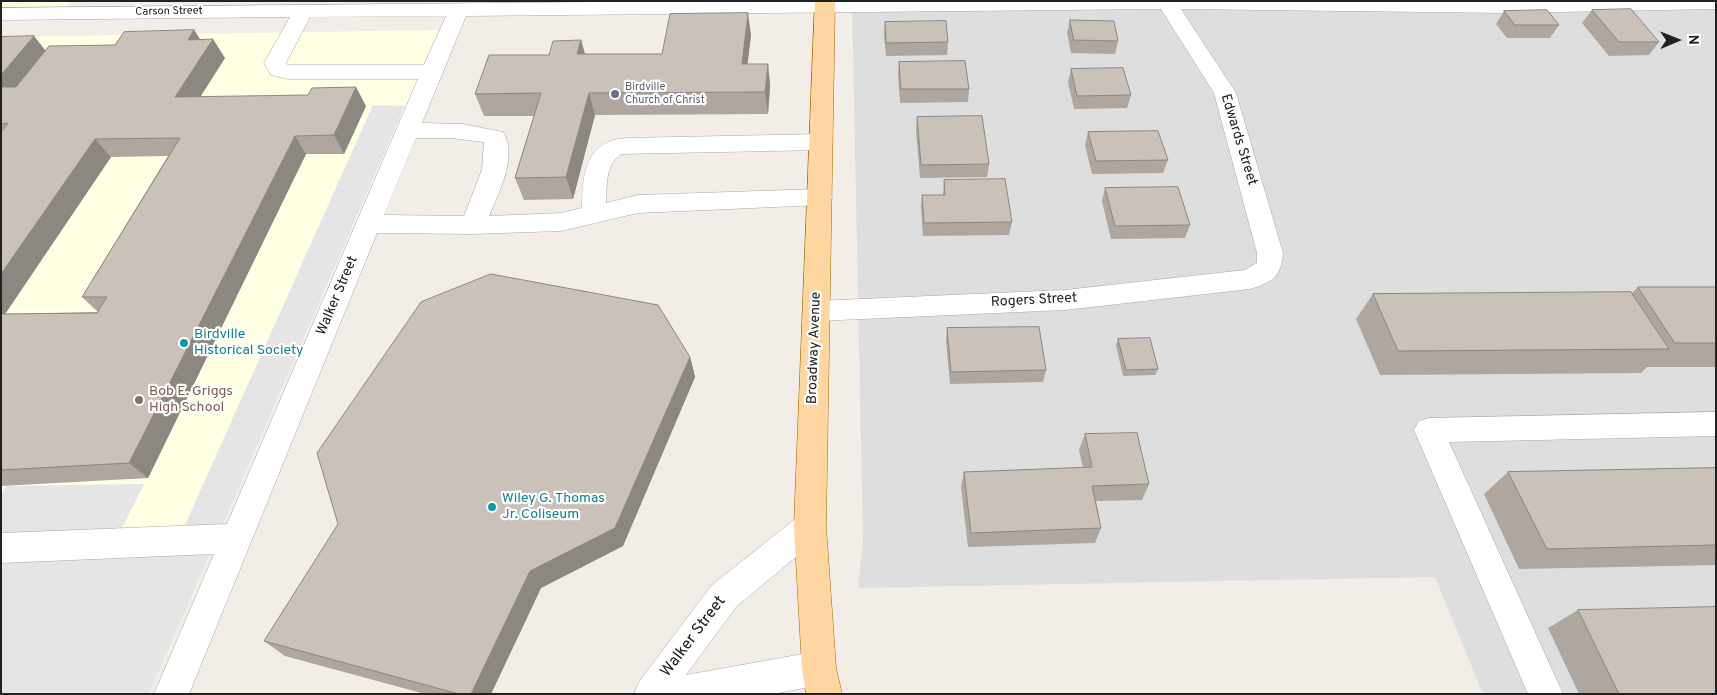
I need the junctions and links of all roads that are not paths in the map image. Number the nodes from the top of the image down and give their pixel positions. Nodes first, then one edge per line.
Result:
1 (1238, 2) edge
2 (825, 3) edge
3 (1167, 3) junction
4 (1716, 3) edge
5 (410, 6) edge
6 (66, 7) edge
7 (458, 10) junction
8 (303, 11) junction
9 (1, 14) edge
10 (432, 72) junction
11 (407, 131) junction
12 (821, 142) junction
13 (820, 197) junction
14 (594, 214) junction
15 (368, 224) junction
16 (472, 225) junction
17 (1250, 279) joint
18 (816, 311) junction
19 (1716, 424) edge
20 (810, 526) junction
21 (237, 538) junction
22 (1, 548) edge
23 (822, 681) edge
24 (171, 694) edge
25 (651, 694) edge
26 (676, 694) edge
27 (1546, 694) edge

1 - 3 street, Carson Street
1 - 4 street, Carson Street
2 - 3 street, Carson Street
2 - 7 street, Carson Street
2 - 12 main road, Broadway Avenue
3 - 17 street, Edwards Street
5 - 7 street, Carson Street
5 - 8 street, Carson Street
6 - 8 street, Carson Street
6 - 9 street, Carson Street
7 - 10 street, Walker Street
8 - 10 street
10 - 11 street, Walker Street
11 - 15 street, Walker Street
11 - 16 street
12 - 13 main road, Broadway Avenue
12 - 14 street
13 - 14 street
13 - 18 main road, Broadway Avenue
14 - 16 street
15 - 16 street
15 - 21 street, Walker Street
17 - 18 street, Rogers Street
18 - 20 main road, Broadway Avenue
19 - 27 street
20 - 23 main road, Broadway Avenue
20 - 25 street, Walker Street
21 - 22 street
21 - 24 street, Walker Street
23 - 26 street, Walker Street

